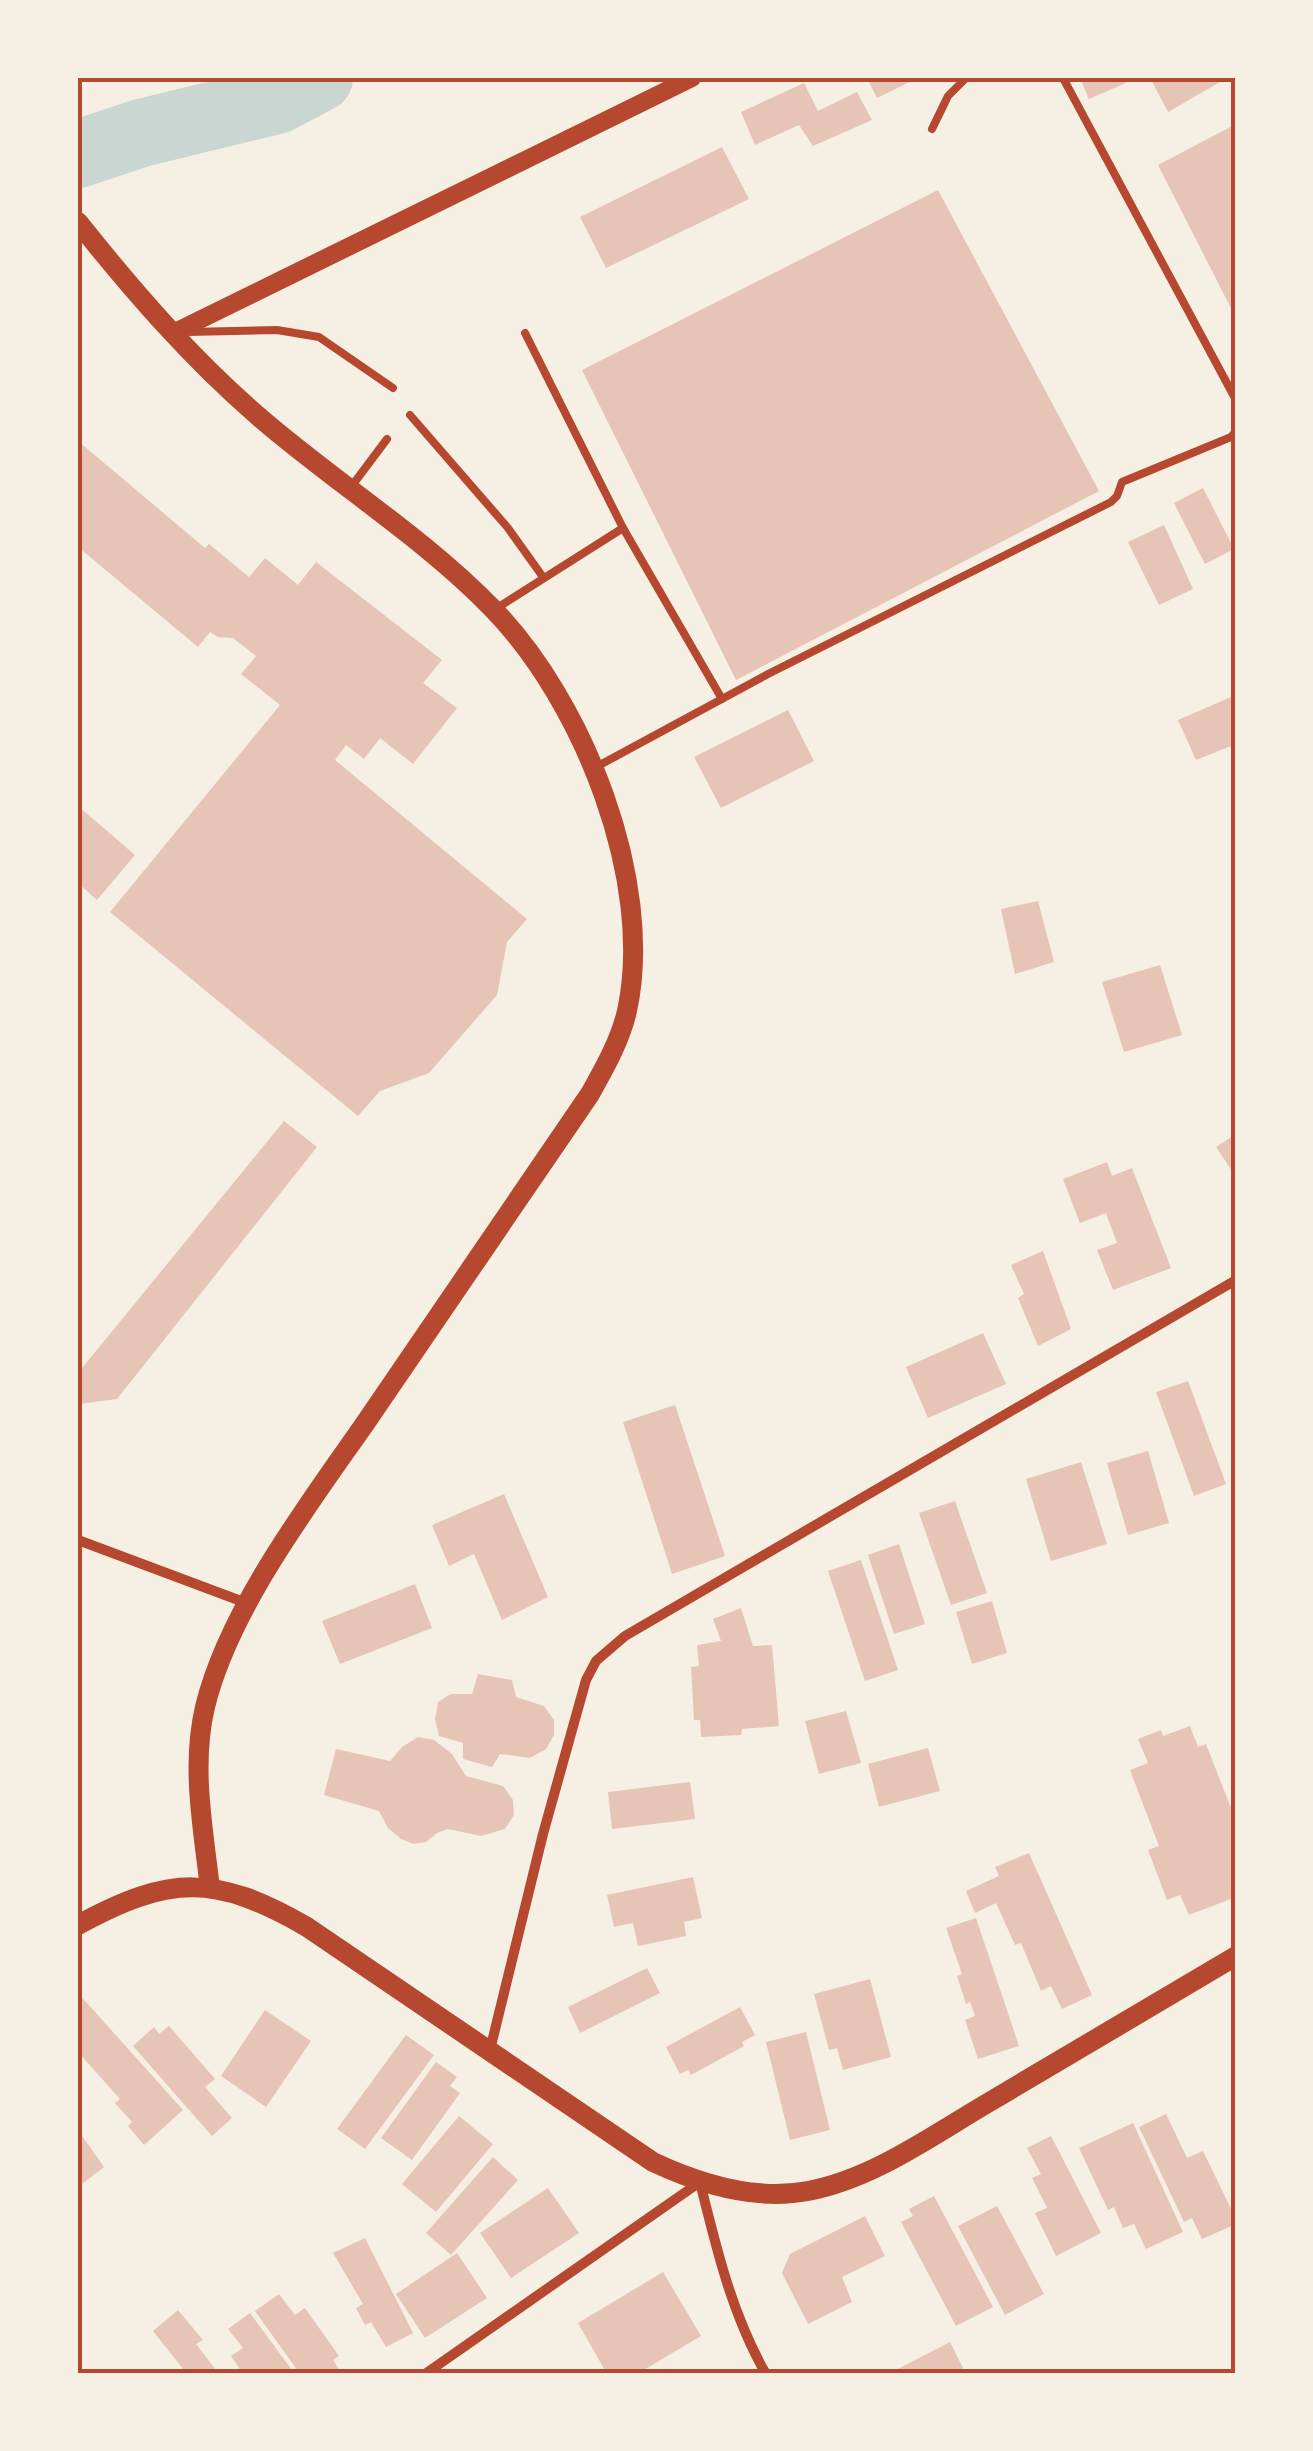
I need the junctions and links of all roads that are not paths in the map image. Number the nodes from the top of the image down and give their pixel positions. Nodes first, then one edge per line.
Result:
1 (692, 78) edge
2 (966, 78) edge
3 (1064, 78) edge
4 (932, 130) dead end
5 (78, 222) edge
6 (173, 332) junction
7 (525, 332) dead end
8 (393, 388) dead end
9 (1236, 400) edge
10 (410, 416) dead end
11 (1236, 431) edge
12 (387, 439) dead end
13 (348, 490) junction
14 (624, 528) junction
15 (543, 578) junction
16 (494, 610) junction
17 (722, 698) junction
18 (592, 770) junction
19 (1236, 1280) edge
20 (78, 1540) edge
21 (250, 1604) junction
22 (210, 1888) junction
23 (78, 1925) edge
24 (1236, 1956) edge
25 (490, 2050) junction
26 (700, 2182) junction
27 (425, 2374) edge
28 (766, 2374) edge

1 - 6 street
2 - 4 lane
3 - 9 lane
5 - 6 main road
6 - 8 lane
6 - 13 main road
7 - 14 lane
10 - 15 lane
11 - 17 lane
12 - 13 lane
13 - 16 main road
14 - 15 lane
14 - 17 lane
15 - 16 lane
16 - 18 main road
17 - 18 lane
18 - 21 main road
19 - 25 street
20 - 21 street
21 - 22 main road
22 - 23 main road
22 - 25 main road
24 - 26 main road
25 - 26 main road
26 - 27 street
26 - 28 street

